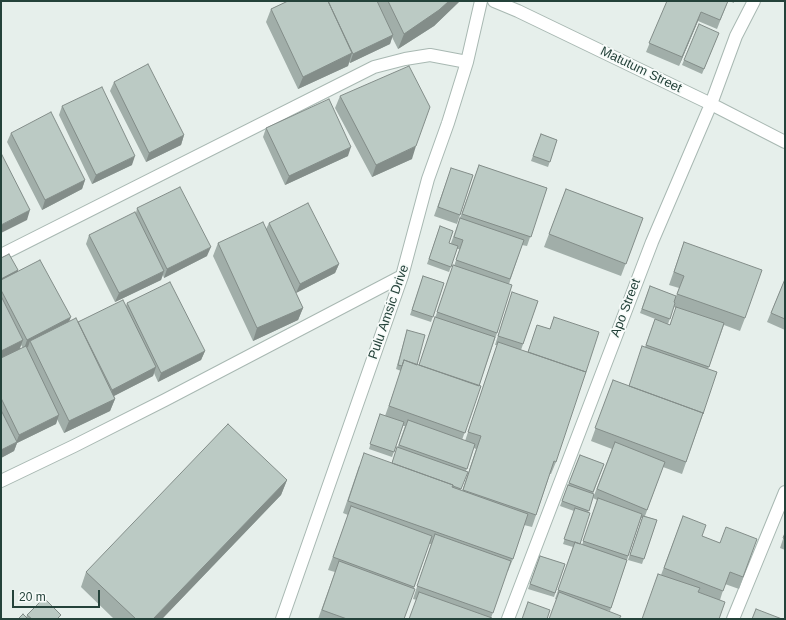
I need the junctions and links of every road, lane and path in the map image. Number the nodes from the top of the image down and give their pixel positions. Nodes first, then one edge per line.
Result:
1 (481, 1) edge
2 (494, 1) edge
3 (754, 1) edge
4 (467, 62) junction
5 (712, 104) junction
6 (785, 142) edge
7 (1, 254) edge
8 (402, 276) junction
9 (1, 481) edge
10 (785, 492) edge
11 (282, 619) edge
12 (508, 619) edge
13 (733, 619) edge

1 - 4 street, Pulu Amsic Drive
2 - 5 street, Matutum Street
3 - 5 street, Apo Street
4 - 7 street
4 - 8 street, Pulu Amsic Drive
5 - 6 street, Matutum Street
5 - 12 street, Apo Street
8 - 9 street
8 - 11 street, Pulu Amsic Drive
10 - 13 street

